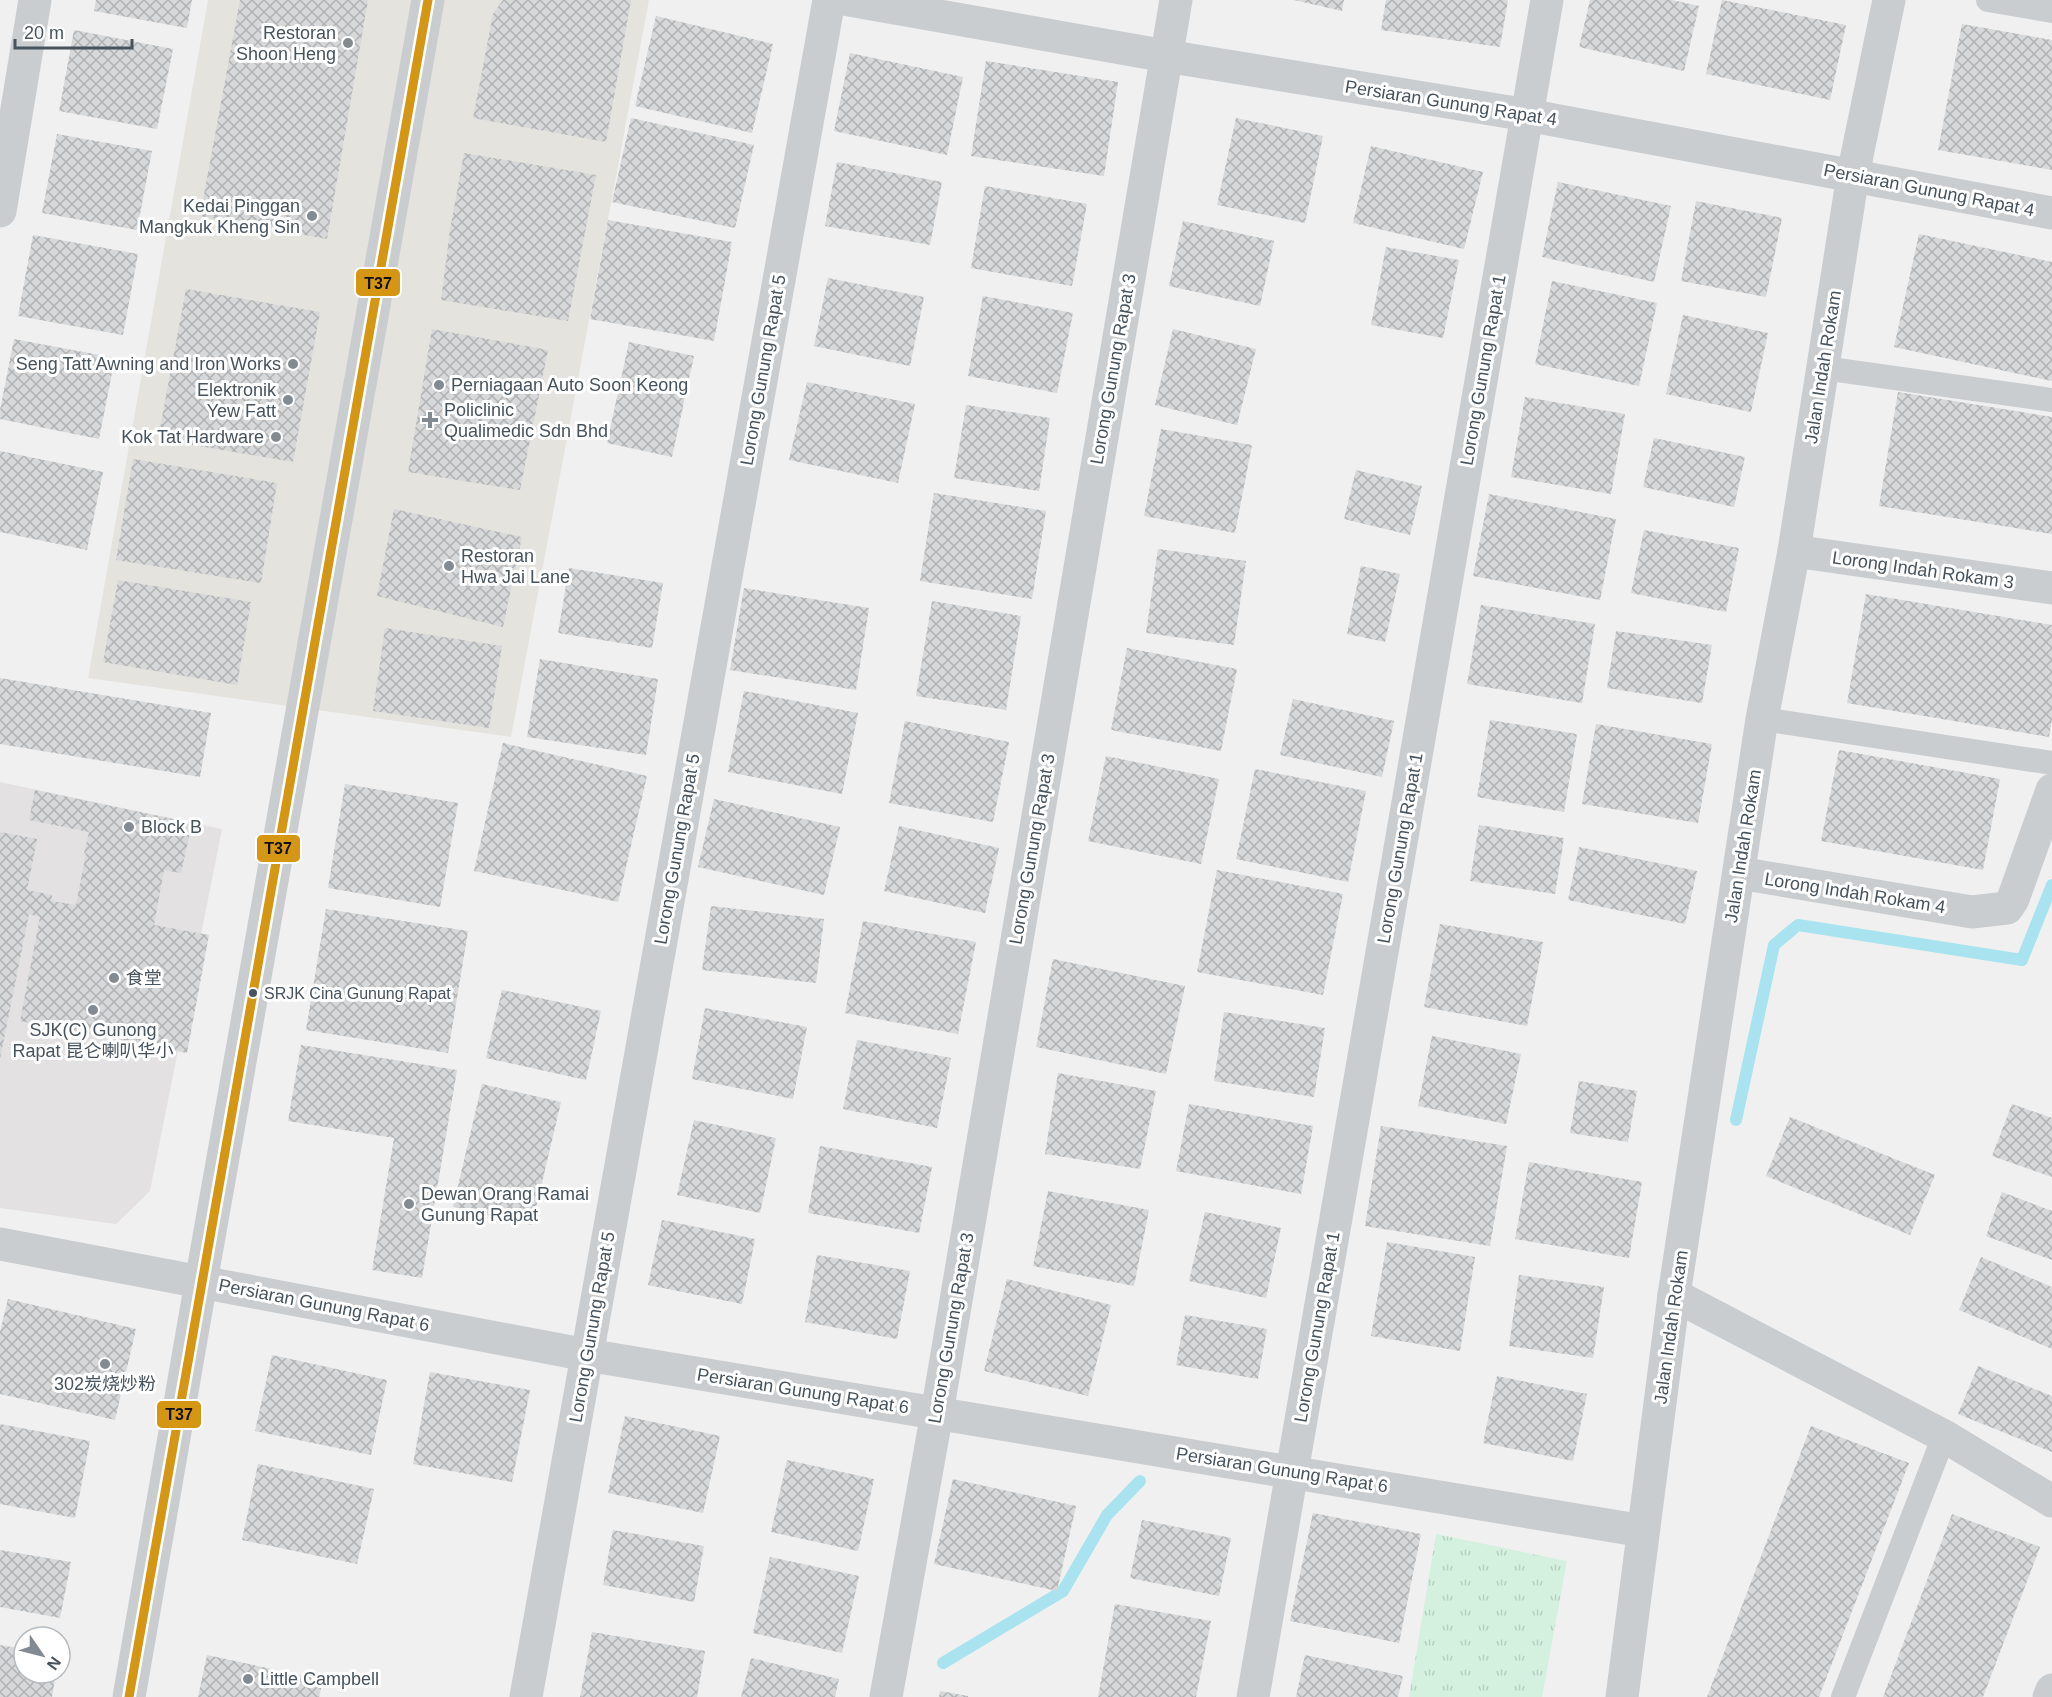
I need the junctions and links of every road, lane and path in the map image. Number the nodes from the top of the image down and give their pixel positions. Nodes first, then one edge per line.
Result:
1 (35, 0) edge
2 (428, 0) edge
3 (829, 0) edge
4 (849, 0) edge
5 (1176, 0) edge
6 (1547, 0) edge
7 (1889, 0) edge
8 (1988, 0) edge
9 (2052, 11) edge
10 (1166, 56) junction
11 (1527, 115) junction
12 (1852, 175) junction
13 (0, 211) edge
14 (2052, 213) edge
15 (1823, 368) junction
16 (2052, 400) edge
17 (1794, 551) junction
18 (2052, 588) edge
19 (1762, 719) junction
20 (2052, 763) edge
21 (2052, 790) edge
22 (1739, 873) junction
23 (0, 1244) edge
24 (201, 1282) junction
25 (1674, 1295) junction
26 (587, 1355) junction
27 (937, 1413) junction
28 (1944, 1436) junction
29 (1292, 1471) junction
30 (2052, 1501) edge
31 (1643, 1531) junction
32 (2052, 1690) edge
33 (129, 1697) edge
34 (526, 1697) edge
35 (886, 1697) edge
36 (1253, 1697) edge
37 (1622, 1697) edge
38 (1843, 1697) edge
39 (2049, 1697) edge

1 - 13 street
2 - 24 street
3 - 26 street, Lorong Gunung Rapat 5
4 - 10 street, Persiaran Gunung Rapat 4
5 - 10 street, Lorong Gunung Rapat 3
6 - 11 street, Lorong Gunung Rapat 1
7 - 12 street, Jalan Indah Rokam
8 - 9 lane
10 - 11 street, Persiaran Gunung Rapat 4
10 - 27 street, Lorong Gunung Rapat 3
11 - 12 street, Persiaran Gunung Rapat 4
11 - 29 street, Lorong Gunung Rapat 1
12 - 14 street, Persiaran Gunung Rapat 4
12 - 15 street, Jalan Indah Rokam
15 - 16 lane
15 - 17 street, Jalan Indah Rokam
17 - 18 street, Lorong Indah Rokam 3
17 - 19 street, Jalan Indah Rokam
19 - 20 lane
19 - 22 street, Jalan Indah Rokam
21 - 22 street, Lorong Indah Rokam 4
22 - 25 street, Jalan Indah Rokam
23 - 24 street, Persiaran Gunung Rapat 6
24 - 26 street, Persiaran Gunung Rapat 6
24 - 33 street
25 - 28 street
25 - 31 street, Jalan Indah Rokam
26 - 27 street, Persiaran Gunung Rapat 6
26 - 34 street, Lorong Gunung Rapat 5
27 - 29 street, Persiaran Gunung Rapat 6
27 - 35 street, Lorong Gunung Rapat 3
28 - 30 street
28 - 38 lane
29 - 31 street, Persiaran Gunung Rapat 6
29 - 36 street, Lorong Gunung Rapat 1
31 - 37 street, Jalan Indah Rokam
32 - 39 street

